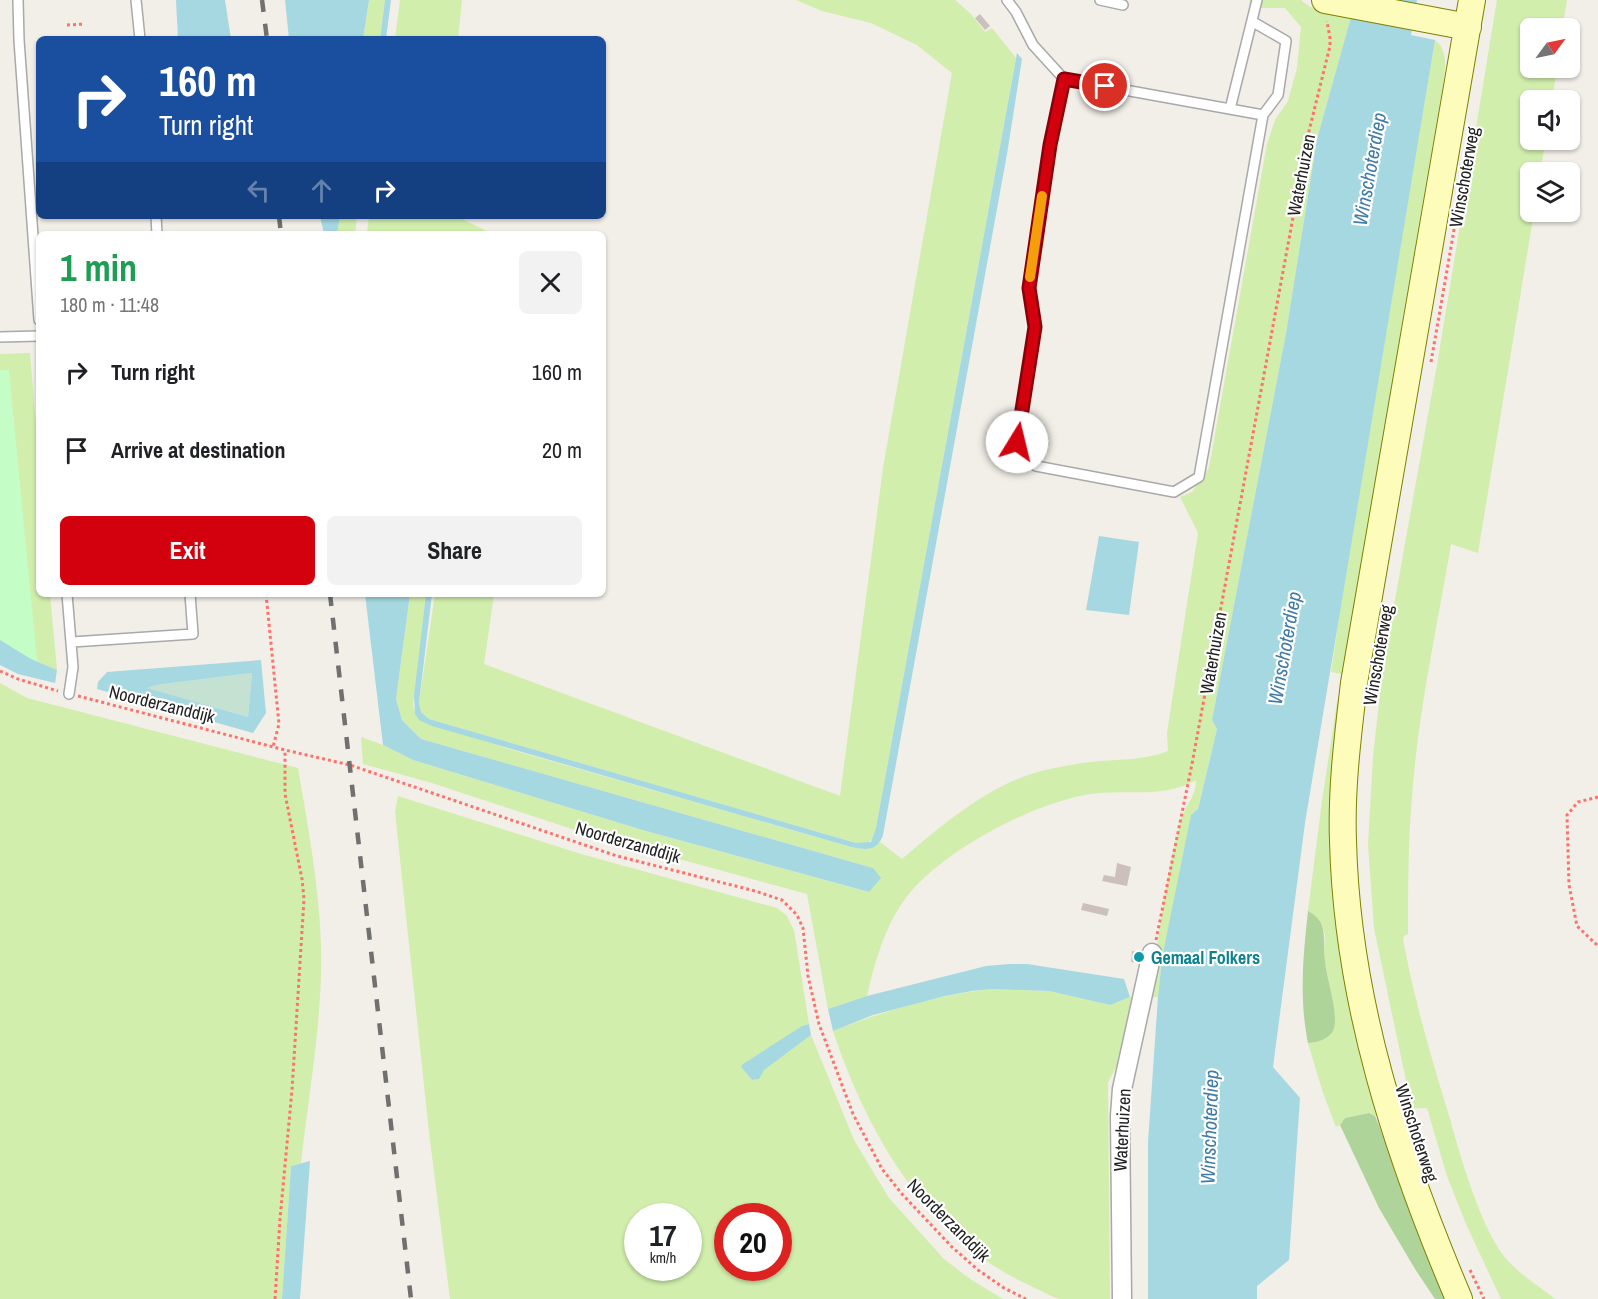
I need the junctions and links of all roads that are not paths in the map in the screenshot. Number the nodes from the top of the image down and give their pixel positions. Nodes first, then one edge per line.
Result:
1 (18, 0) edge
2 (136, 0) edge
3 (1007, 0) edge
4 (1100, 0) edge
5 (1257, 0) edge
6 (1472, 0) edge
7 (1123, 5) dead end
8 (1329, 6) edge
9 (1253, 22) junction
10 (1468, 27) junction
11 (140, 36) edge
12 (1064, 79) junction
13 (1230, 109) junction
14 (1263, 115) junction
15 (36, 278) edge
16 (36, 336) edge
17 (0, 337) edge
18 (67, 597) edge
19 (190, 597) edge
20 (72, 642) junction
21 (69, 694) road end
22 (1152, 953) road end
23 (1122, 1299) edge
24 (1459, 1299) edge

1 - 15 lane
2 - 11 lane
3 - 12 lane
4 - 7 lane
5 - 9 lane
6 - 10 main road, Winschoterweg
8 - 10 main road
9 - 13 lane
9 - 14 lane
10 - 24 main road, Winschoterweg
12 - 13 lane
12 - 14 lane
13 - 14 lane
16 - 17 lane
18 - 20 lane
19 - 20 lane
20 - 21 lane
22 - 23 street, Waterhuizen

